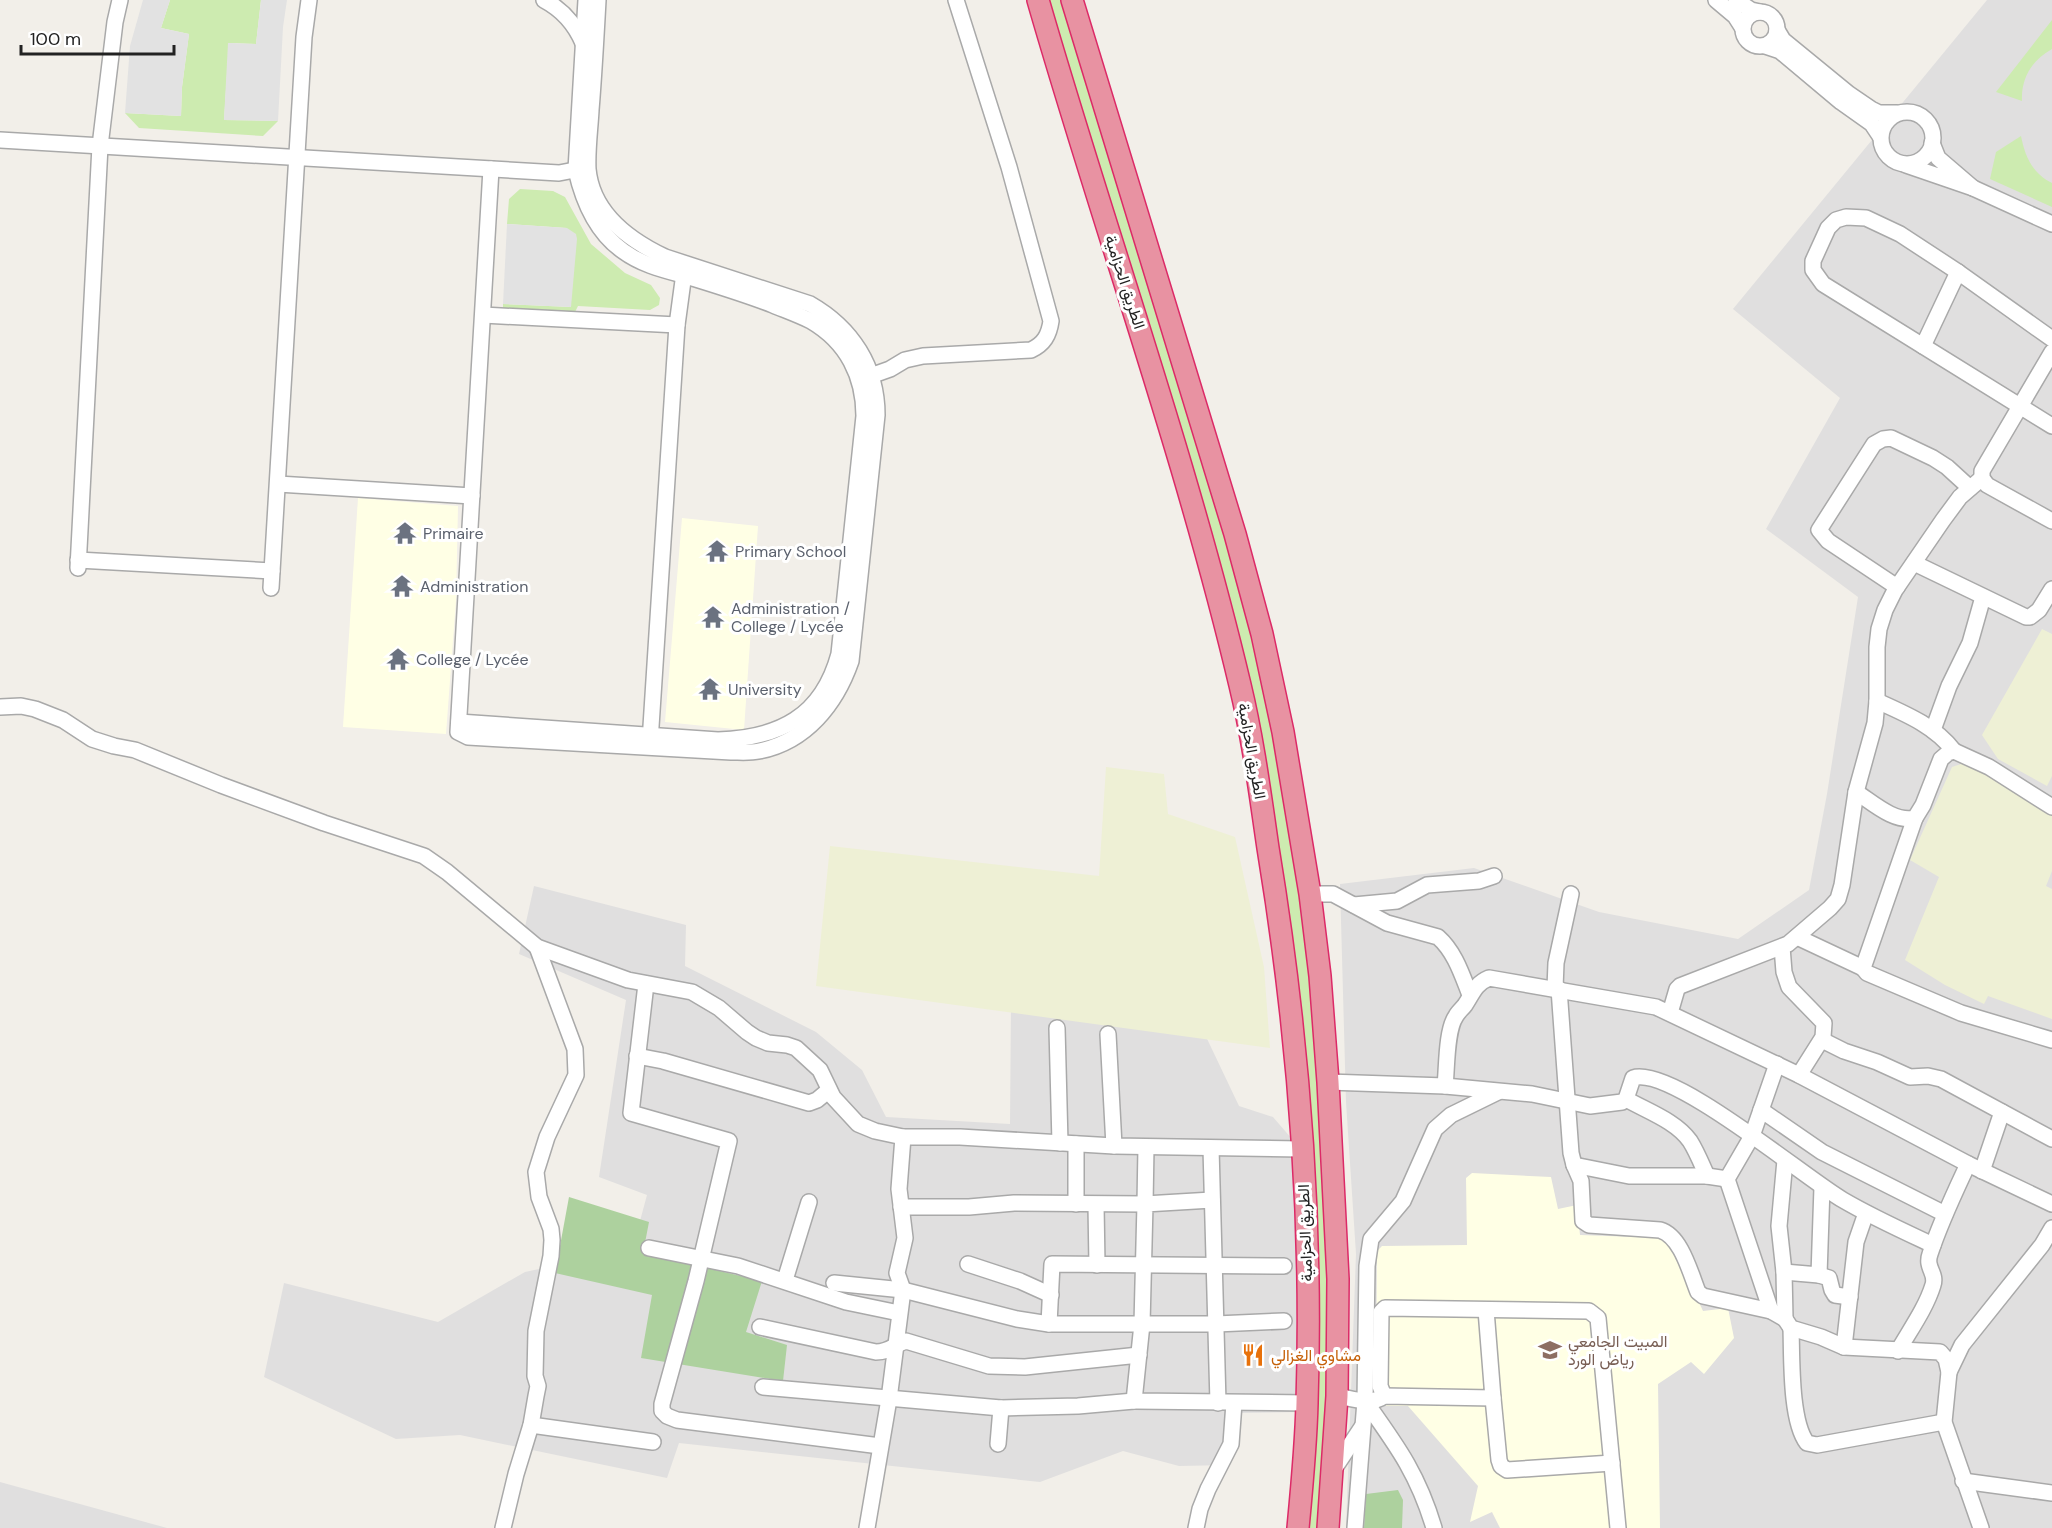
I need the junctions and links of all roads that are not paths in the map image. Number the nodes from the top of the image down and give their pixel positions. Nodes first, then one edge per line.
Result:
1 (120, 0) edge
2 (309, 0) edge
3 (956, 0) edge
4 (1038, 0) edge
5 (1072, 0) edge
6 (1716, 0) edge
7 (1736, 0) edge
8 (548, 2) edge
9 (591, 2) edge
10 (1760, 12) junction
11 (1742, 27) junction
12 (1777, 30) junction
13 (583, 44) junction
14 (1766, 45) junction
15 (1897, 113) junction
16 (1880, 136) junction
17 (0, 140) edge
18 (1932, 143) junction
19 (100, 146) junction
20 (296, 159) junction
21 (1900, 163) junction
22 (491, 169) junction
23 (582, 169) junction
24 (1973, 188) junction
25 (2052, 224) edge
26 (685, 269) junction
27 (1958, 272) junction
28 (483, 315) junction
29 (677, 325) junction
30 (2052, 339) edge
31 (1923, 346) junction
32 (2052, 352) edge
33 (866, 377) junction
34 (2019, 407) junction
35 (2052, 426) edge
36 (1976, 483) junction
37 (278, 484) junction
38 (472, 496) junction
39 (2052, 521) edge
40 (1914, 563) junction
41 (272, 571) junction
42 (1897, 587) junction
43 (271, 588) dead end
44 (2052, 589) edge
45 (1983, 597) junction
46 (1877, 701) junction
47 (0, 707) edge
48 (1933, 730) junction
49 (650, 741) junction
50 (1954, 751) junction
51 (1856, 792) junction
52 (2052, 807) edge
53 (1915, 818) junction
54 (1494, 876) dead end
55 (1310, 894) junction
56 (1571, 894) dead end
57 (1354, 905) junction
58 (1797, 937) junction
59 (537, 947) junction
60 (1782, 947) junction
61 (1863, 969) junction
62 (646, 984) junction
63 (1557, 989) junction
64 (1470, 995) junction
65 (1670, 1013) junction
66 (1057, 1028) dead end
67 (1108, 1034) dead end
68 (1822, 1040) junction
69 (2052, 1040) edge
70 (638, 1056) junction
71 (1777, 1064) junction
72 (1799, 1075) junction
73 (1328, 1082) junction
74 (1445, 1086) junction
75 (829, 1089) junction
76 (1501, 1091) junction
77 (1626, 1099) junction
78 (1568, 1101) junction
79 (1761, 1110) junction
80 (2002, 1112) junction
81 (1752, 1136) junction
82 (903, 1137) junction
83 (2052, 1139) edge
84 (1060, 1143) junction
85 (1076, 1144) junction
86 (1114, 1146) junction
87 (1146, 1147) junction
88 (1211, 1148) junction
89 (1301, 1149) junction
90 (1785, 1160) junction
91 (1968, 1164) junction
92 (1574, 1165) junction
93 (1982, 1171) junction
94 (1707, 1176) junction
95 (1727, 1179) junction
96 (1822, 1187) junction
97 (1212, 1200) junction
98 (809, 1202) dead end
99 (1076, 1204) junction
100 (1145, 1204) junction
101 (2052, 1204) edge
102 (1096, 1205) junction
103 (901, 1207) junction
104 (1866, 1213) junction
105 (1945, 1214) junction
106 (2052, 1228) edge
107 (1933, 1245) junction
108 (650, 1248) dead end
109 (701, 1258) junction
110 (968, 1264) dead end
111 (1097, 1265) junction
112 (1144, 1265) junction
113 (1214, 1265) junction
114 (1284, 1266) dead end
115 (1784, 1272) junction
116 (1819, 1275) junction
117 (785, 1280) junction
118 (834, 1283) dead end
119 (903, 1290) junction
120 (1051, 1295) junction
121 (1850, 1297) junction
122 (1486, 1310) junction
123 (1771, 1311) junction
124 (899, 1313) junction
125 (1284, 1321) dead end
126 (1049, 1324) junction
127 (1142, 1324) junction
128 (1216, 1324) junction
129 (1788, 1324) junction
130 (760, 1327) dead end
131 (894, 1346) junction
132 (1844, 1347) junction
133 (1898, 1350) junction
134 (1139, 1355) junction
135 (1949, 1372) junction
136 (763, 1387) dead end
137 (1337, 1396) junction
138 (1384, 1396) junction
139 (1493, 1398) junction
140 (889, 1399) junction
141 (1134, 1401) junction
142 (1365, 1401) junction
143 (1218, 1403) junction
144 (1234, 1403) junction
145 (1307, 1403) junction
146 (1001, 1408) junction
147 (1944, 1422) junction
148 (531, 1425) junction
149 (1362, 1427) junction
150 (653, 1442) dead end
151 (998, 1444) dead end
152 (880, 1446) junction
153 (1612, 1462) junction
154 (1332, 1471) junction
155 (1963, 1481) junction
156 (2052, 1493) edge
157 (503, 1528) edge
158 (867, 1528) edge
159 (1196, 1528) edge
160 (1298, 1528) edge
161 (1328, 1528) edge
162 (1355, 1528) edge
163 (1434, 1528) edge
164 (1618, 1528) edge
165 (1981, 1528) edge

1 - 19 street
2 - 20 street
3 - 33 street
4 - 89 highway, الطريق الحزامية
5 - 55 highway, الطريق الحزامية
6 - 11 street
7 - 10 street
8 - 9 street
8 - 13 street
9 - 13 street
9 - 23 street
10 - 11 street
10 - 12 street
11 - 14 street
12 - 14 street
12 - 15 street
13 - 23 street
14 - 16 street
15 - 16 street
15 - 18 street
16 - 21 street
17 - 19 street
18 - 21 street
18 - 24 street
19 - 20 street
19 - 41 street
20 - 22 street
20 - 37 street
21 - 24 street
22 - 23 street
22 - 28 street
23 - 26 street
24 - 25 street
26 - 29 street
26 - 33 street
27 - 30 street
27 - 31 street
27 - 31 street
28 - 29 street
28 - 38 street
29 - 49 street
31 - 34 street
32 - 34 street
33 - 49 street
34 - 35 street
34 - 36 street
36 - 39 street
36 - 40 street
36 - 42 street
37 - 38 street
37 - 41 street
38 - 49 street
40 - 42 street
40 - 45 street
41 - 43 street
42 - 46 street
44 - 45 street
45 - 48 street
46 - 48 street
46 - 51 street
47 - 59 street
48 - 50 street
50 - 52 street
50 - 53 street
51 - 53 street
51 - 58 street
53 - 61 street
54 - 57 street
55 - 57 street
55 - 73 highway, الطريق الحزامية
56 - 63 street
57 - 64 street
58 - 60 street
58 - 61 street
59 - 62 street
59 - 148 street
60 - 65 street
60 - 68 street
61 - 69 street
62 - 70 street
62 - 75 street
63 - 64 street
63 - 65 street
63 - 78 street
64 - 74 street
65 - 71 street
66 - 84 street
67 - 86 street
68 - 72 street
68 - 80 street
70 - 75 street
70 - 109 street
71 - 72 street
71 - 79 street
72 - 91 street
73 - 74 street
73 - 137 highway, الطريق الحزامية
74 - 76 street
75 - 82 street
76 - 78 street
76 - 142 street
77 - 78 street
77 - 81 street
77 - 94 street
78 - 92 street
79 - 81 street
79 - 105 street
80 - 83 street
80 - 93 street
81 - 90 street
81 - 95 street
82 - 84 street
82 - 103 street
84 - 85 street
85 - 86 street
85 - 99 street
86 - 87 street
87 - 88 street
87 - 100 street
88 - 89 street
88 - 97 street
89 - 145 highway, الطريق الحزامية
90 - 96 street
90 - 115 street
91 - 93 street
91 - 105 street
92 - 94 street
92 - 123 street
93 - 101 street
94 - 95 street
95 - 123 street
96 - 104 street
96 - 116 street
97 - 100 street
97 - 113 street
98 - 117 street
99 - 102 street
99 - 103 street
100 - 102 street
100 - 112 street
102 - 111 street
103 - 119 street
104 - 107 street
104 - 121 street
105 - 107 street
106 - 135 street
107 - 133 street
108 - 109 street
109 - 117 street
109 - 152 street
110 - 120 street
111 - 112 street
111 - 120 street
112 - 113 street
112 - 127 street
113 - 114 street
113 - 128 street
115 - 116 street
115 - 129 street
116 - 121 street
117 - 124 street
118 - 119 street
119 - 124 street
119 - 126 street
120 - 126 street
121 - 132 street
122 - 138 street
122 - 139 street
122 - 153 street
123 - 129 street
124 - 131 street
125 - 128 street
126 - 127 street
127 - 128 street
127 - 134 street
128 - 143 street
129 - 132 street
129 - 147 street
130 - 131 street
131 - 134 street
131 - 140 street
132 - 133 street
133 - 135 street
134 - 141 street
135 - 147 street
136 - 140 street
137 - 142 street
137 - 154 highway, الطريق الحزامية
138 - 139 street
138 - 142 street
139 - 153 street
140 - 146 street
140 - 152 street
141 - 143 street
141 - 146 street
142 - 149 street
142 - 163 street
143 - 144 street
144 - 145 street
144 - 159 street
145 - 160 highway, الطريق الحزامية
146 - 151 street
147 - 155 street
148 - 150 street
148 - 157 street
149 - 154 street
149 - 162 street
152 - 158 street
153 - 164 street
154 - 161 highway, الطريق الحزامية
155 - 156 street
155 - 165 street

